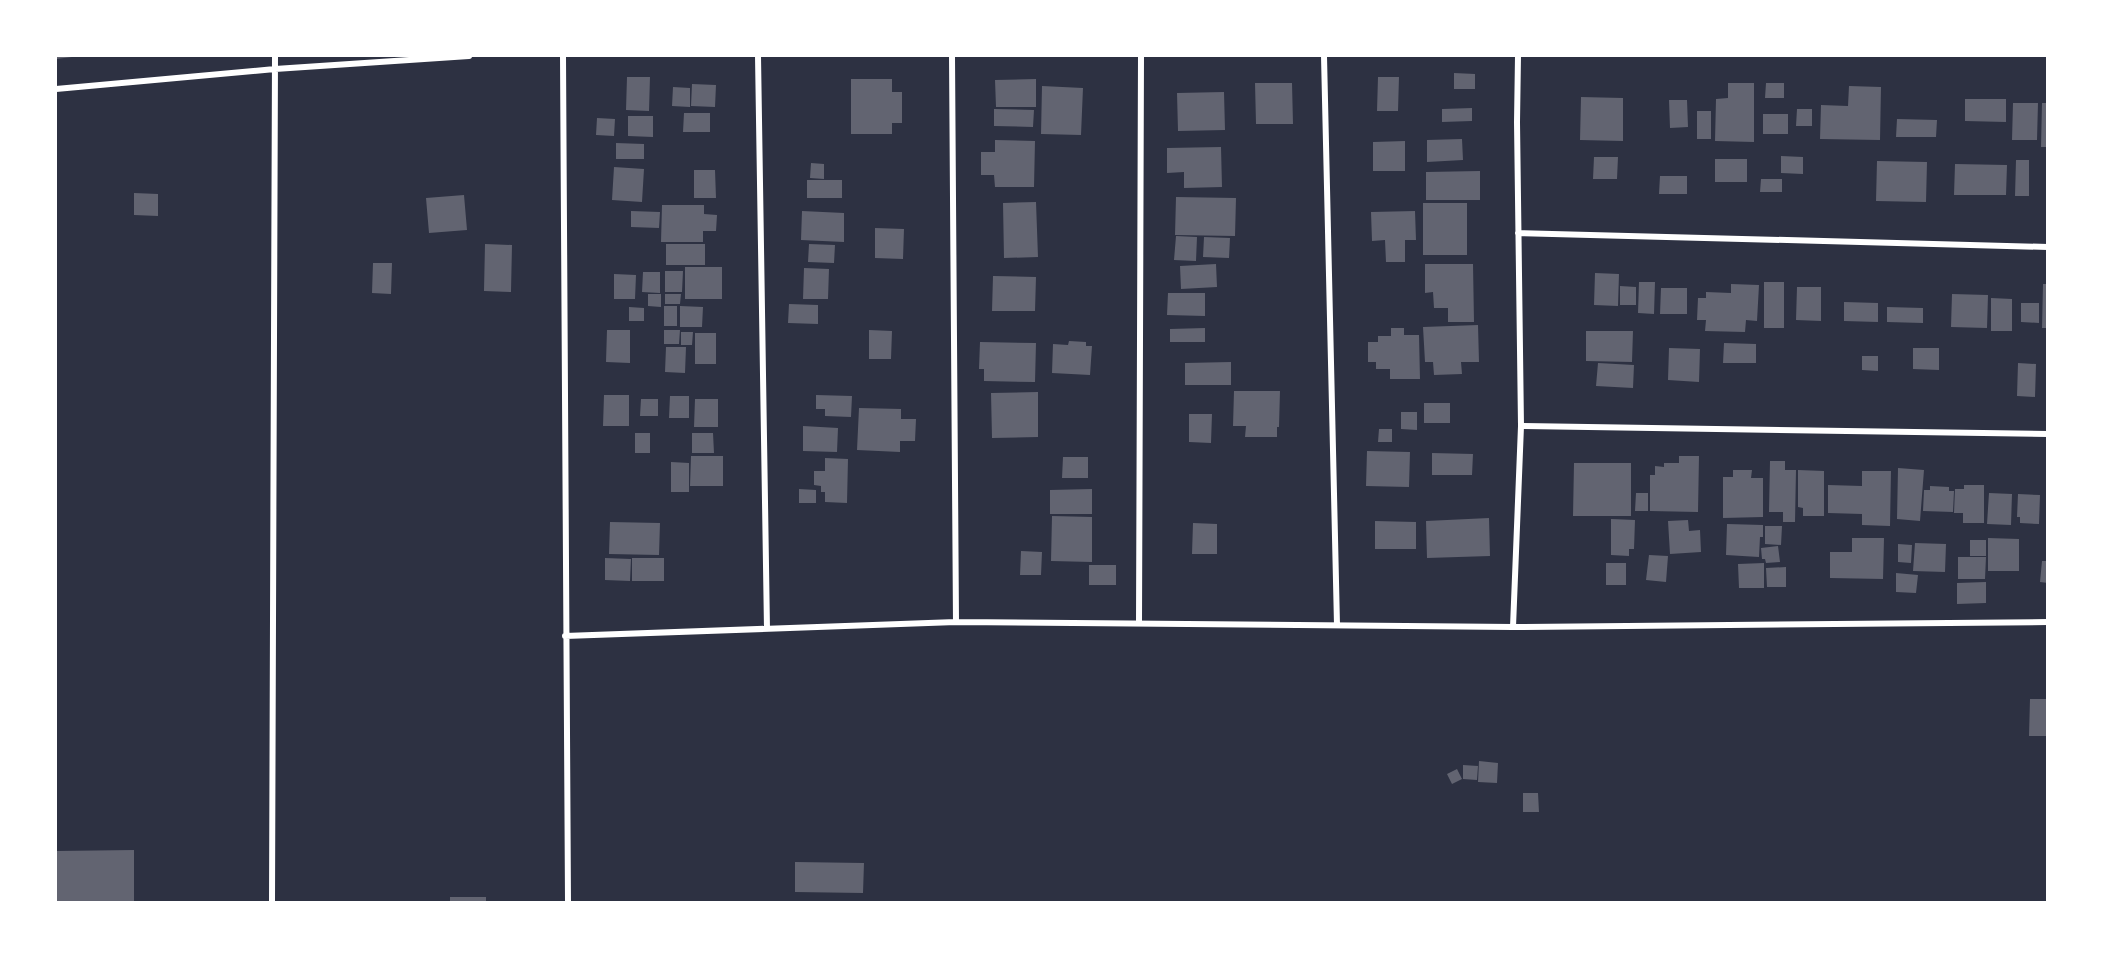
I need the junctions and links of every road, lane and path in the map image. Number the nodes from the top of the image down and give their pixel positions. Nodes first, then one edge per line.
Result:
1 (275, 56) edge
2 (469, 56) edge
3 (563, 56) edge
4 (758, 56) edge
5 (952, 56) edge
6 (1142, 56) edge
7 (1324, 56) edge
8 (1518, 56) edge
9 (275, 69) junction
10 (56, 89) edge
11 (1518, 233) junction
12 (2048, 247) edge
13 (1521, 426) junction
14 (2048, 434) edge
15 (956, 622) junction
16 (2048, 622) edge
17 (1139, 623) junction
18 (1337, 624) junction
19 (1513, 627) junction
20 (767, 629) junction
21 (565, 636) junction
22 (272, 903) edge
23 (567, 903) edge

1 - 9 street
2 - 9 street
3 - 21 street
4 - 20 street
5 - 15 street
6 - 17 street
7 - 18 street
8 - 11 street
9 - 10 street
9 - 22 street
11 - 12 street
11 - 13 street
13 - 14 street
13 - 19 street
15 - 17 street
15 - 20 street
16 - 19 street
17 - 18 street
18 - 19 street
20 - 21 street
21 - 23 street

